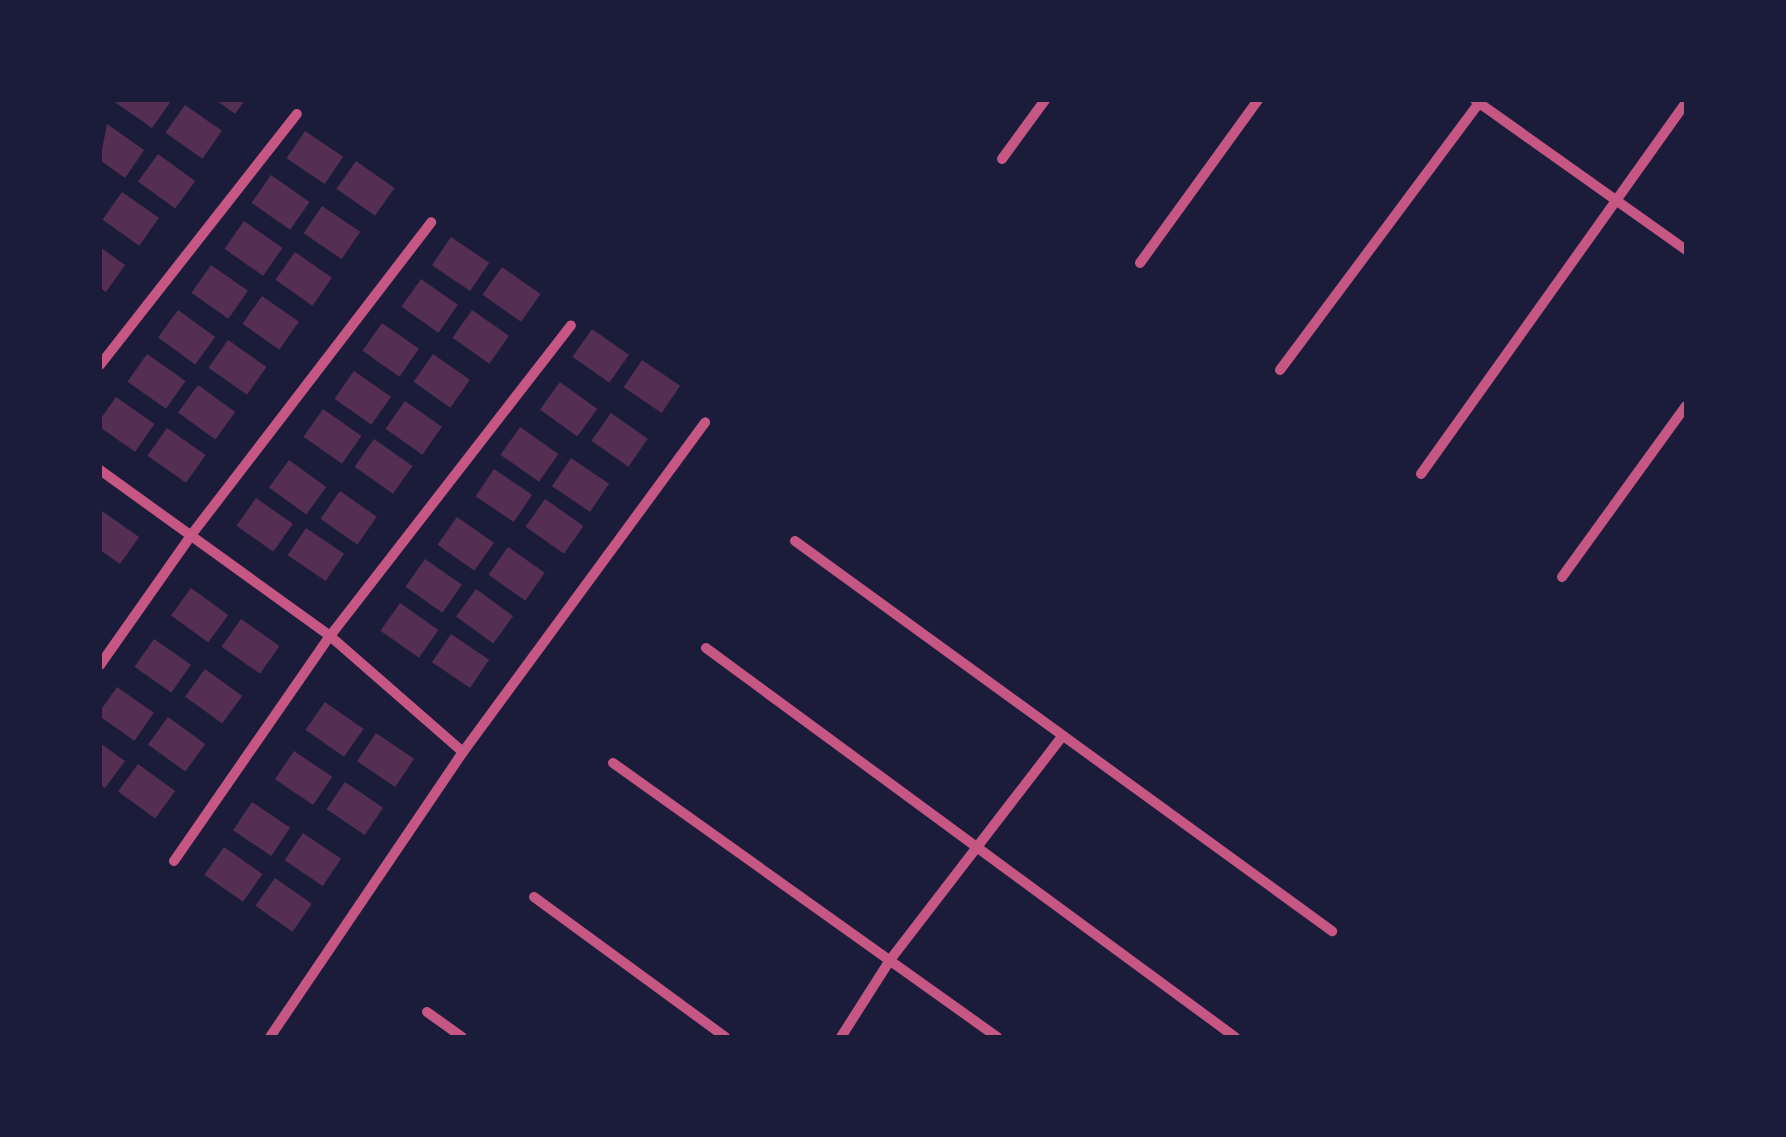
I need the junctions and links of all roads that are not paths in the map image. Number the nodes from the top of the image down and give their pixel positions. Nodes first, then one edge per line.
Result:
1 (1045, 100) edge
2 (1258, 100) edge
3 (1478, 101) edge
4 (1686, 102) edge
5 (297, 114) dead end
6 (1002, 159) dead end
7 (1615, 199) junction
8 (431, 222) dead end
9 (1686, 250) edge
10 (1140, 264) dead end
11 (571, 324) dead end
12 (100, 365) edge
13 (1280, 370) dead end
14 (1686, 406) edge
15 (705, 422) dead end
16 (100, 470) edge
17 (1422, 474) dead end
18 (192, 534) junction
19 (795, 542) dead end
20 (1562, 577) dead end
21 (330, 636) junction
22 (706, 648) dead end
23 (100, 665) edge
24 (1061, 738) junction
25 (462, 752) junction
26 (613, 763) dead end
27 (980, 850) junction
28 (174, 861) dead end
29 (534, 897) dead end
30 (1332, 931) dead end
31 (890, 960) junction
32 (427, 1012) dead end
33 (270, 1037) edge
34 (462, 1037) edge
35 (725, 1037) edge
36 (841, 1037) edge
37 (997, 1037) edge
38 (1234, 1037) edge

1 - 6 street
2 - 10 street
3 - 7 street
3 - 13 street
4 - 7 street
5 - 12 street
7 - 9 street
7 - 17 street
8 - 18 street
11 - 21 street
14 - 20 street
15 - 25 street
16 - 18 street
18 - 21 street
18 - 23 street
19 - 24 street
21 - 25 street
21 - 28 street
22 - 27 street
24 - 27 street
24 - 30 street
25 - 33 street
26 - 31 street
27 - 31 street
27 - 38 street
29 - 35 street
31 - 36 street
31 - 37 street
32 - 34 street

